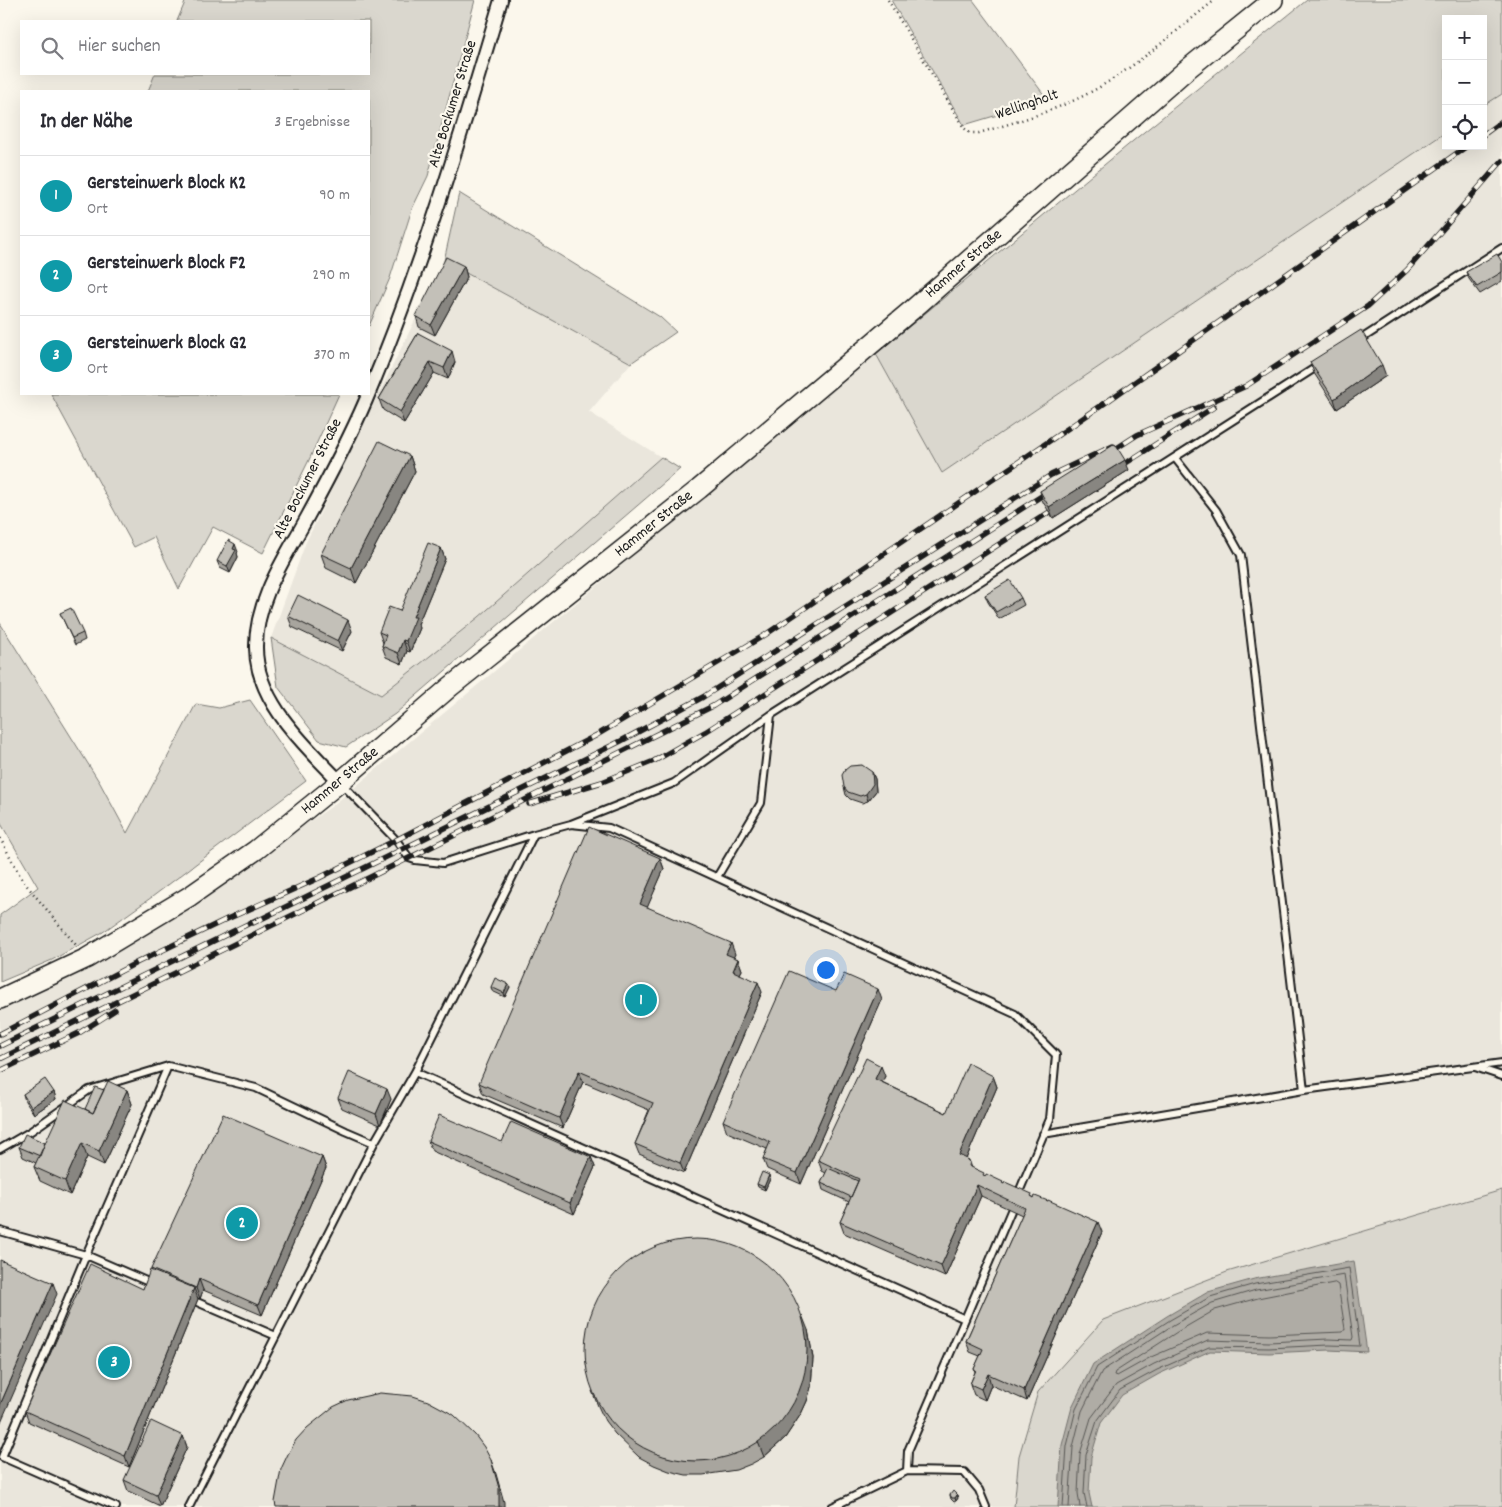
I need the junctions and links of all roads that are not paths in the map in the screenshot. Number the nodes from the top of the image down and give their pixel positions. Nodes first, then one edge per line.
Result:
1 (501, 0) edge
2 (1272, 0) edge
3 (1502, 248) edge
4 (1350, 346) edge
5 (1325, 362) edge
6 (370, 391) edge
7 (368, 395) edge
8 (1175, 458) junction
9 (771, 715) junction
10 (340, 782) junction
11 (570, 824) junction
12 (534, 834) junction
13 (717, 877) junction
14 (0, 1000) edge
15 (1502, 1063) edge
16 (168, 1066) junction
17 (1474, 1066) junction
18 (415, 1072) junction
19 (1502, 1076) edge
20 (1304, 1090) junction
21 (1043, 1134) junction
22 (374, 1143) junction
23 (0, 1148) edge
24 (0, 1231) edge
25 (86, 1255) junction
26 (159, 1286) edge
27 (186, 1297) edge
28 (965, 1319) junction
29 (276, 1336) junction
30 (1, 1458) edge
31 (907, 1471) junction
32 (116, 1507) edge
33 (189, 1507) edge
34 (832, 1507) edge
35 (986, 1507) edge

1 - 6 street, Alte Bockumer Straße
2 - 10 main road, Hammer Straße
3 - 4 lane
5 - 8 lane
7 - 10 street, Alte Bockumer Straße
8 - 9 lane
8 - 20 lane
9 - 11 lane
9 - 13 lane
10 - 12 lane
10 - 14 main road, Hammer Straße
11 - 12 lane
11 - 13 lane
12 - 18 lane
13 - 21 lane
15 - 17 lane
16 - 22 lane
16 - 23 lane
16 - 25 lane
17 - 19 lane
17 - 20 lane
18 - 22 lane
18 - 28 lane
20 - 21 lane
21 - 28 lane
22 - 29 lane
24 - 25 lane
25 - 26 lane
25 - 30 lane
27 - 29 lane
28 - 31 lane
29 - 33 lane
30 - 32 lane
31 - 34 lane
31 - 35 lane

